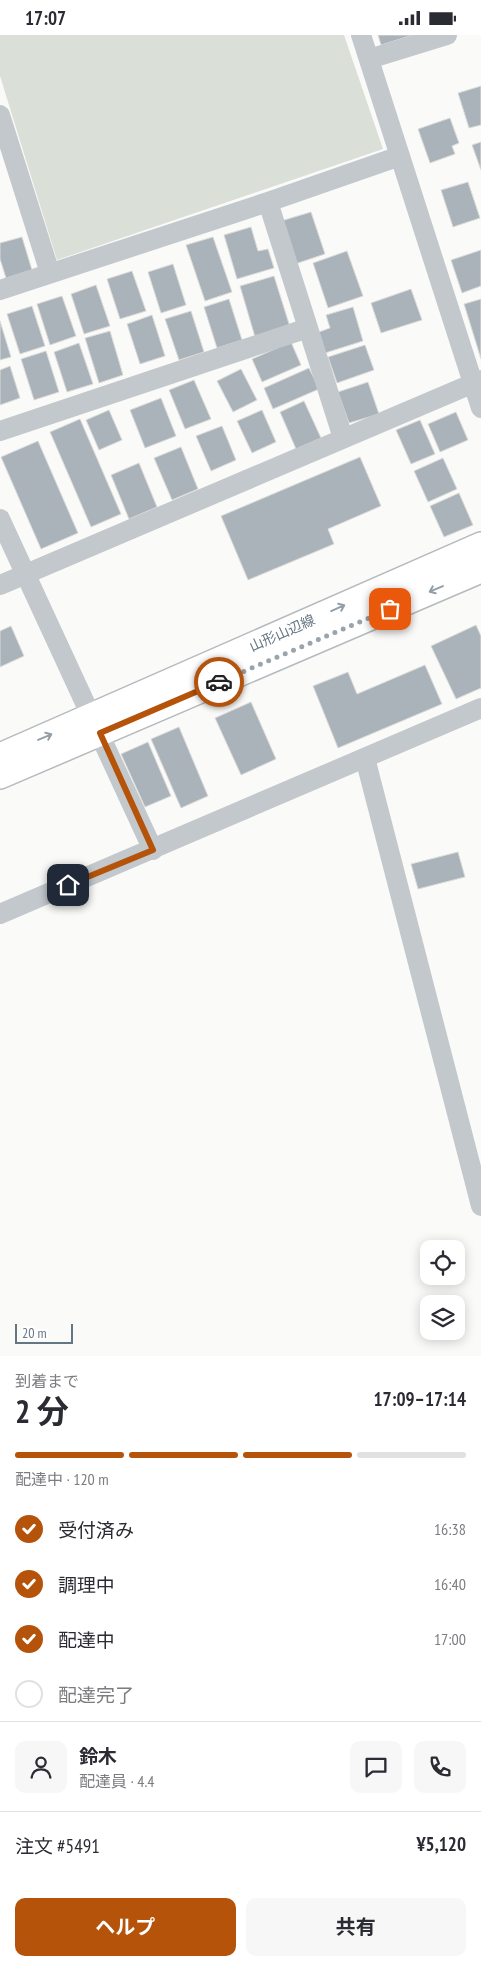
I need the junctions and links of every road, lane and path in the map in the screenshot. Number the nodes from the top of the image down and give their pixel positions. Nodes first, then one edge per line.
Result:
1 (361, 35) edge
2 (446, 35) edge
3 (369, 59) junction
4 (0, 115) edge
5 (400, 155) junction
6 (268, 202) junction
7 (50, 273) junction
8 (0, 290) edge
9 (308, 328) junction
10 (477, 381) edge
11 (481, 408) edge
12 (0, 431) edge
13 (343, 438) junction
14 (0, 519) edge
15 (481, 545) edge
16 (481, 570) edge
17 (25, 574) junction
18 (0, 585) edge
19 (481, 709) edge
20 (96, 725) junction
21 (0, 756) edge
22 (365, 758) junction
23 (0, 776) edge
24 (153, 850) junction
25 (0, 914) edge
26 (481, 1206) edge

1 - 3 street
2 - 3 street
3 - 5 street
4 - 7 street
5 - 6 street
5 - 10 street
6 - 7 street
6 - 9 street
7 - 8 street
9 - 12 street
9 - 13 street
10 - 11 street
10 - 13 street
13 - 17 street
14 - 17 street
20 -> 15 main road, 山形山辺線
16 -> 20 main road, 山形山辺線
17 - 18 street
17 - 20 street
19 - 22 street
21 -> 20 main road, 山形山辺線
20 - 23 main road, 山形山辺線
20 - 24 street
22 - 24 street
22 - 26 street
24 - 25 street

